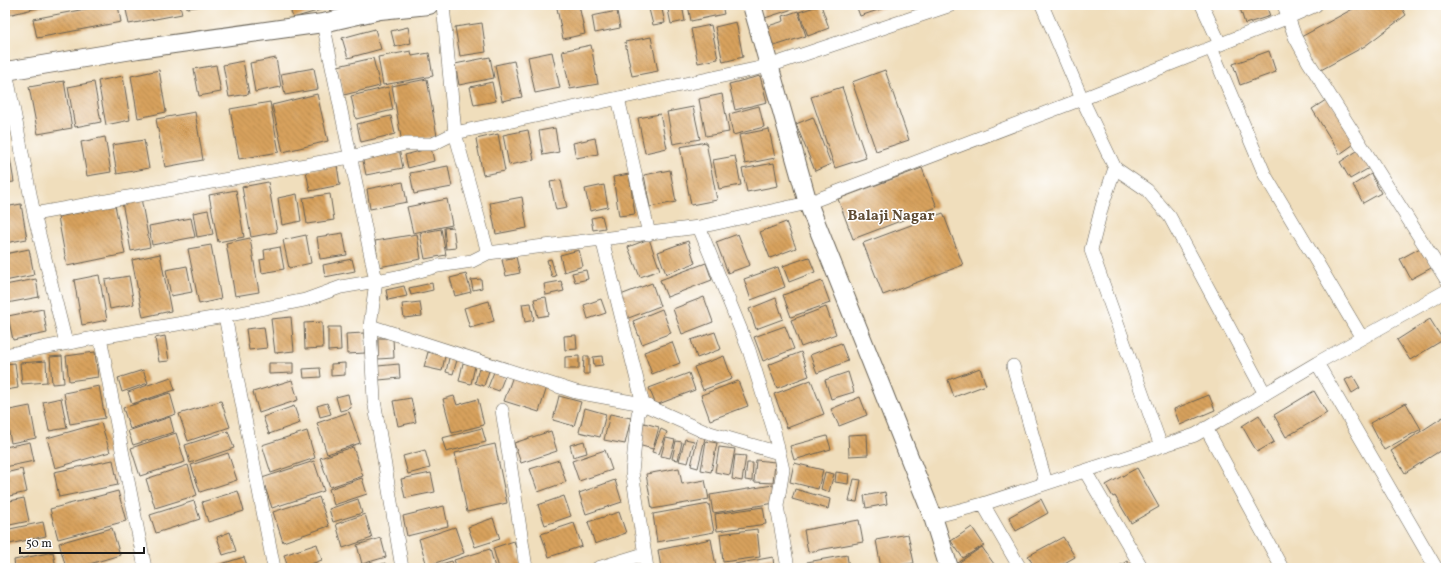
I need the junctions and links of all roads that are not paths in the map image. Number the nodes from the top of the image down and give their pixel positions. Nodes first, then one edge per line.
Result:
1 (429, 5) edge
2 (442, 5) edge
3 (752, 5) edge
4 (951, 5) edge
5 (1042, 5) edge
6 (1202, 5) edge
7 (1316, 5) edge
8 (379, 8) edge
9 (1287, 11) edge
10 (322, 23) junction
11 (1215, 46) junction
12 (768, 66) junction
13 (6, 68) edge
14 (618, 98) junction
15 (1082, 98) junction
16 (456, 133) junction
17 (350, 156) junction
18 (1115, 168) junction
19 (808, 203) junction
20 (34, 214) junction
21 (699, 227) junction
22 (650, 234) junction
23 (602, 240) junction
24 (488, 254) junction
25 (1446, 279) edge
26 (376, 281) junction
27 (1446, 291) edge
28 (225, 316) junction
29 (370, 326) junction
30 (100, 337) junction
31 (1362, 338) junction
32 (66, 343) junction
33 (5, 355) edge
34 (1317, 363) junction
35 (1013, 366) dead end
36 (1265, 394) junction
37 (643, 404) junction
38 (502, 410) dead end
39 (1206, 428) junction
40 (1161, 446) junction
41 (779, 453) junction
42 (1085, 471) junction
43 (1046, 483) junction
44 (983, 504) junction
45 (933, 517) junction
46 (644, 554) junction
47 (145, 568) edge
48 (274, 568) edge
49 (402, 568) edge
50 (526, 568) edge
51 (598, 568) edge
52 (647, 568) edge
53 (788, 568) edge
54 (949, 568) edge
55 (1020, 568) edge
56 (1142, 568) edge
57 (1282, 568) edge
58 (1436, 568) edge

1 - 8 street
2 - 16 street
3 - 12 street
4 - 12 street
5 - 15 street
6 - 11 street
7 - 9 street
8 - 10 street
9 - 11 street
9 - 25 street
10 - 13 street
10 - 17 street
11 - 15 street
11 - 31 street
12 - 14 street
12 - 19 street
13 - 20 street
14 - 16 street
14 - 22 street
15 - 18 street
15 - 19 street
16 - 17 street
16 - 24 street
17 - 20 street
17 - 26 street
18 - 36 street
18 - 40 street
19 - 21 street
19 - 45 street
20 - 32 street
21 - 22 street
21 - 41 street
22 - 23 street
23 - 24 street
23 - 37 street
24 - 26 street
26 - 28 street
26 - 29 street
27 - 31 street
28 - 30 street
28 - 48 street
29 - 37 street
29 - 49 street
30 - 32 street
30 - 47 street
31 - 34 street
32 - 33 street
34 - 36 street
34 - 58 street
35 - 43 street
36 - 39 street
37 - 41 street
37 - 46 street
38 - 50 street
39 - 40 street
39 - 57 street
40 - 42 street
41 - 53 street
42 - 43 street
42 - 56 street
43 - 44 street
44 - 45 street
44 - 55 street
45 - 54 street
46 - 51 street
46 - 52 street

